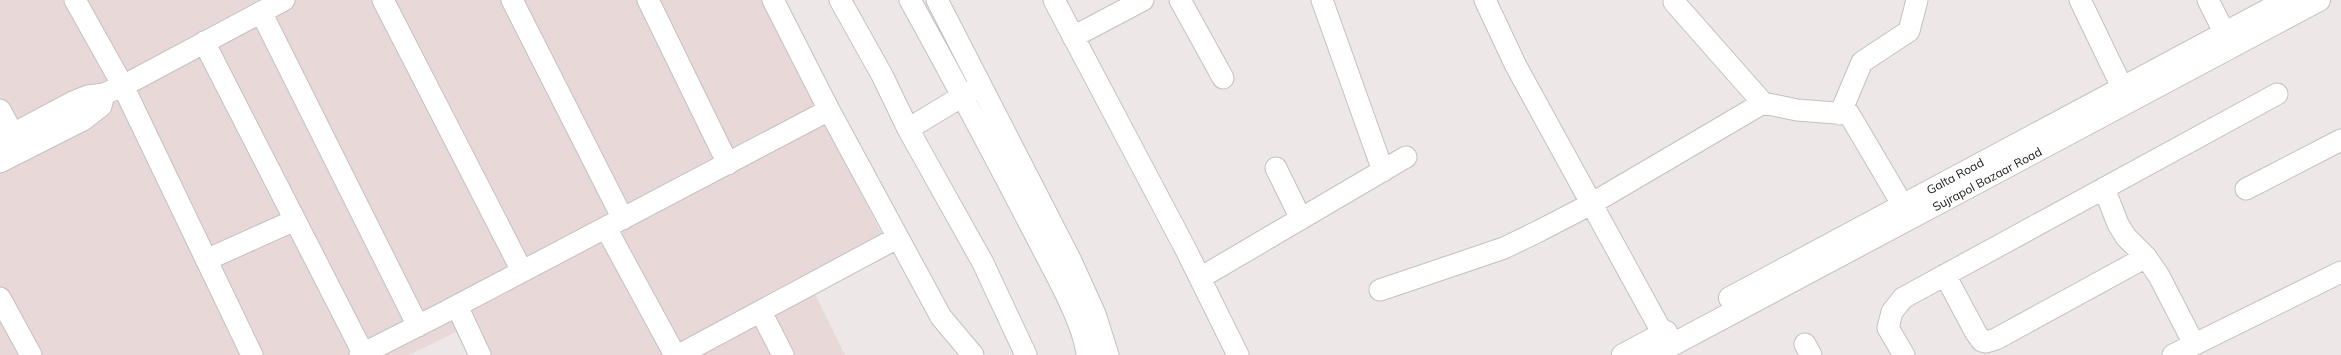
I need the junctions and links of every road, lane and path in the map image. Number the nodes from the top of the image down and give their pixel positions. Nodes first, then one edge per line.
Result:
1 (75, 0) edge
2 (284, 0) edge
3 (382, 0) edge
4 (512, 0) edge
5 (648, 0) edge
6 (773, 0) edge
7 (840, 0) edge
8 (910, 0) edge
9 (937, 0) edge
10 (1054, 0) edge
11 (1143, 0) edge
12 (1180, 0) edge
13 (1322, 0) edge
14 (1485, 0) edge
15 (1917, 0) edge
16 (2080, 0) edge
17 (2208, 0) edge
18 (2287, 0) edge
19 (2319, 0) edge
20 (1674, 2) dead end
21 (261, 12) junction
22 (2224, 32) junction
23 (1073, 37) junction
24 (204, 42) junction
25 (1223, 78) dead end
26 (123, 86) junction
27 (2122, 87) junction
28 (972, 91) junction
29 (104, 94) junction
30 (2277, 94) dead end
31 (1763, 103) junction
32 (0, 110) edge
33 (829, 110) junction
34 (1840, 114) junction
35 (908, 129) junction
36 (6, 138) edge
37 (2341, 140) edge
38 (1406, 157) dead end
39 (0, 162) edge
40 (728, 164) junction
41 (1276, 168) dead end
42 (1383, 171) junction
43 (2104, 188) junction
44 (2246, 189) dead end
45 (1590, 204) junction
46 (1902, 204) junction
47 (1302, 218) junction
48 (295, 220) junction
49 (614, 223) junction
50 (897, 238) junction
51 (2146, 257) junction
52 (206, 260) junction
53 (1063, 266) junction
54 (522, 271) junction
55 (2341, 272) edge
56 (1945, 275) junction
57 (1200, 278) junction
58 (1380, 290) dead end
59 (0, 298) edge
60 (447, 311) junction
61 (760, 312) junction
62 (418, 326) junction
63 (1663, 334) junction
64 (2194, 344) junction
65 (701, 351) edge
66 (362, 354) edge
67 (31, 355) edge
68 (252, 355) edge
69 (480, 355) edge
70 (675, 355) edge
71 (679, 355) edge
72 (783, 355) edge
73 (973, 355) edge
74 (1026, 355) edge
75 (1088, 355) edge
76 (1108, 355) edge
77 (1238, 355) edge
78 (1623, 355) edge
79 (1653, 355) edge
80 (1904, 355) edge
81 (2173, 355) edge

1 - 26 street
2 - 21 street
3 - 54 street
4 - 49 street
5 - 40 street
6 - 33 street
7 - 35 street
8 - 28 street
9 - 28 street
10 - 23 street
11 - 23 street
12 - 25 street
13 - 42 street
14 - 45 street
15 - 34 street
16 - 27 street
17 - 22 street
18 - 22 main road, Galta Road
19 - 79 main road, Sujrapol Bazaar Road
20 - 31 street
21 - 24 street
21 - 62 street
22 - 27 main road, Galta Road
23 - 57 street
24 - 26 street
24 - 48 street
26 - 29 street
26 - 52 street
27 - 46 main road, Galta Road
28 - 35 street
28 - 53 street
29 - 36 street
29 - 39 street
30 - 43 street
31 - 34 street
31 - 45 street
32 - 36 street
33 - 40 street
33 - 50 street
34 - 46 street
35 - 74 street
37 - 44 street
38 - 42 street
40 - 49 street
41 - 47 street
42 - 47 street
43 - 51 street
43 - 56 street
45 - 58 street
45 - 63 street
46 - 63 main road, Galta Road
47 - 57 street
48 - 52 street
48 - 66 street
49 - 54 street
49 - 70 street
50 - 61 street
50 - 73 street
51 - 56 street
51 - 64 street
52 - 68 street
53 - 75 street
53 - 76 street
54 - 60 street
55 - 64 street
56 - 80 street
57 - 77 street
59 - 67 street
60 - 62 street
60 - 69 street
61 - 65 street
61 - 72 street
62 - 66 street
63 - 78 main road, Galta Road
64 - 81 street
65 - 71 street

